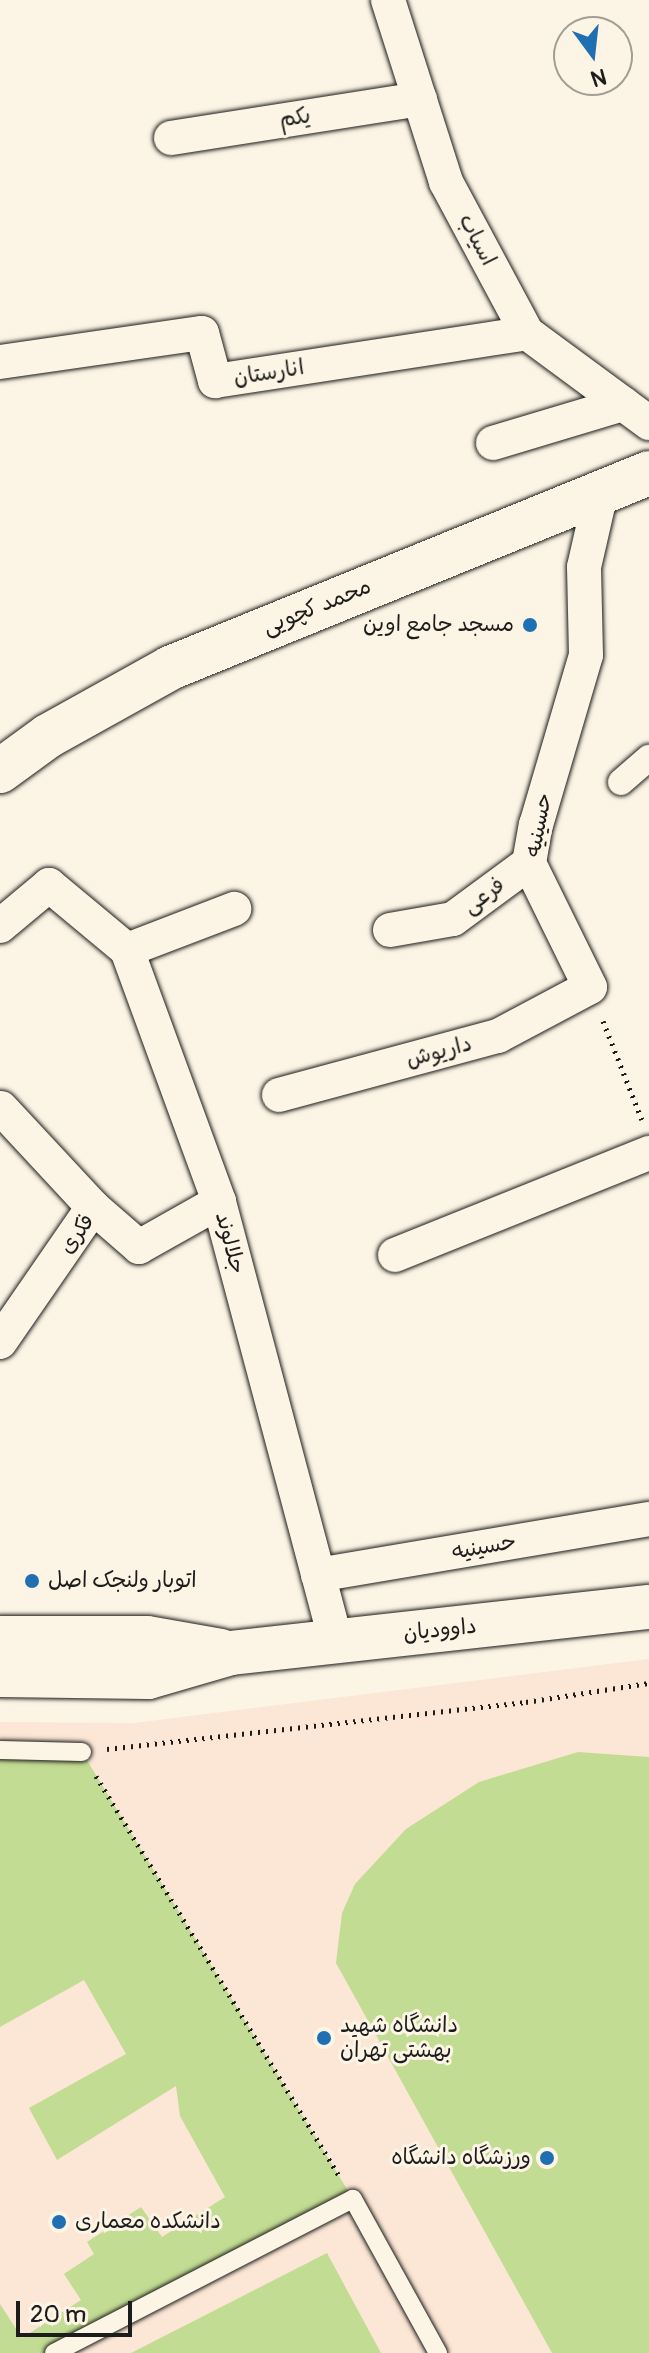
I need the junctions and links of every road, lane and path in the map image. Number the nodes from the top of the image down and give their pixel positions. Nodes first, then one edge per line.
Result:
1 (388, 0) edge
2 (420, 99) junction
3 (171, 138) dead end
4 (527, 333) junction
5 (0, 362) edge
6 (636, 414) edge
7 (493, 443) dead end
8 (649, 473) edge
9 (601, 493) junction
10 (649, 758) edge
11 (0, 771) edge
12 (621, 782) dead end
13 (529, 863) junction
14 (234, 909) dead end
15 (0, 926) edge
16 (390, 930) dead end
17 (127, 950) junction
18 (590, 987) junction
19 (279, 1095) dead end
20 (1, 1108) edge
21 (646, 1139) edge
22 (219, 1202) junction
23 (93, 1207) junction
24 (395, 1255) dead end
25 (0, 1342) edge
26 (649, 1519) edge
27 (318, 1575) junction
28 (649, 1607) edge
29 (0, 1638) edge
30 (336, 1641) junction
31 (231, 1653) junction
32 (0, 1675) edge
33 (649, 1683) edge
34 (0, 1750) edge
35 (82, 1752) junction
36 (353, 2199) junction
37 (54, 2353) edge
38 (438, 2353) edge

1 - 2 street, اسیاب
2 - 3 street, یکم
2 - 4 street, اسیاب
4 - 5 street, انارستان
4 - 6 street, اسیاب
6 - 7 street
8 - 9 street, محمد کچویی
9 - 11 street, محمد کچویی
9 - 13 street, حسینیه
10 - 12 street
13 - 16 street, فرعی
13 - 18 street, حسینیه
14 - 17 street
15 - 17 street
17 - 22 street, جلالوند
18 - 19 street, داریوش
18 - 21 path
20 - 23 street
21 - 24 street
22 - 23 street, فکری
22 - 27 street, جلالوند
23 - 25 street, فکری
26 - 27 street, حسینیه
27 - 30 street, جلالوند
28 - 30 street, داوودیان
29 - 31 street, داوودیان
30 - 31 street, داوودیان
31 - 32 street, داوودیان
33 - 35 path
34 - 35 lane
35 - 36 path
36 - 37 lane
36 - 38 lane

